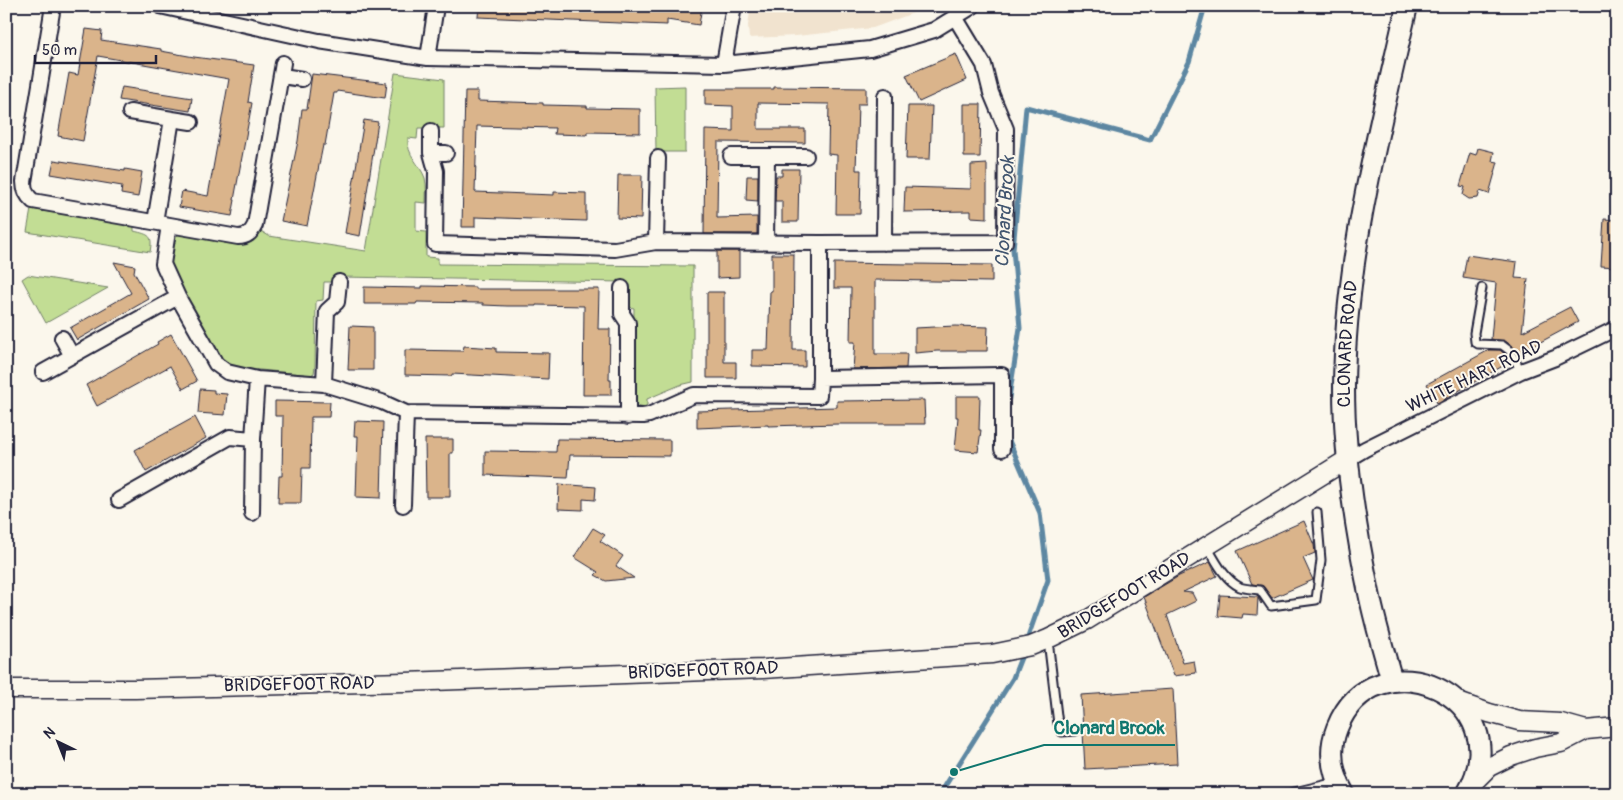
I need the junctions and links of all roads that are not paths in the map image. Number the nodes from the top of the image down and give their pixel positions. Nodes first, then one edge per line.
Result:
1 (53, 6) edge
2 (160, 6) edge
3 (436, 6) edge
4 (734, 6) edge
5 (972, 6) edge
6 (1407, 6) edge
7 (955, 17) junction
8 (428, 58) junction
9 (724, 64) junction
10 (302, 79) dead end
11 (885, 96) dead end
12 (130, 112) dead end
13 (172, 119) junction
14 (191, 122) dead end
15 (431, 130) dead end
16 (431, 153) junction
17 (446, 153) dead end
18 (731, 156) dead end
19 (767, 156) junction
20 (806, 156) dead end
21 (658, 158) dead end
22 (155, 222) junction
23 (169, 225) junction
24 (656, 242) junction
25 (766, 242) junction
26 (820, 243) junction
27 (884, 243) junction
28 (339, 282) dead end
29 (622, 288) dead end
30 (1482, 288) dead end
31 (178, 297) junction
32 (1617, 328) edge
33 (62, 338) dead end
34 (72, 356) junction
35 (1521, 371) junction
36 (44, 372) dead end
37 (820, 378) junction
38 (257, 379) junction
39 (324, 384) junction
40 (406, 413) junction
41 (628, 417) junction
42 (253, 439) junction
43 (1002, 449) dead end
44 (1348, 459) junction
45 (119, 500) dead end
46 (403, 506) dead end
47 (1317, 512) dead end
48 (252, 513) dead end
49 (1207, 545) junction
50 (1048, 639) junction
51 (1392, 681) junction
52 (6, 689) edge
53 (1458, 702) junction
54 (1617, 727) edge
55 (1586, 730) junction
56 (1076, 731) dead end
57 (1471, 787) edge
58 (1340, 788) edge
59 (1286, 794) edge

1 - 22 street
2 - 8 street
3 - 8 street
4 - 9 street
5 - 7 street
6 - 44 main road, CLONARD ROAD
7 - 9 street
7 - 27 street
8 - 9 street
10 - 23 street
11 - 27 street
12 - 13 street
13 - 14 street
13 - 22 street
15 - 16 street
16 - 17 street
16 - 24 street
18 - 19 street
19 - 20 street
19 - 25 street
21 - 24 street
22 - 23 street
23 - 31 street
24 - 25 street
25 - 26 street
26 - 27 street
26 - 37 street
28 - 39 street
29 - 41 street
30 - 35 lane
31 - 34 street
31 - 38 street
32 - 35 street, WHITE HART ROAD
33 - 34 street
34 - 36 street
35 - 44 street, WHITE HART ROAD
37 - 41 street
37 - 43 street
38 - 39 street
38 - 42 street
39 - 40 street
40 - 41 street
40 - 46 street
42 - 45 street
42 - 48 street
44 - 49 street, BRIDGEFOOT ROAD
44 - 51 main road, CLONARD ROAD
47 - 49 lane
49 - 50 street, BRIDGEFOOT ROAD
50 - 52 street, BRIDGEFOOT ROAD
50 - 56 lane
51 - 53 main road
51 - 58 main road
53 - 55 street
53 - 57 main road
54 - 55 street
55 - 57 street
58 - 59 lane

